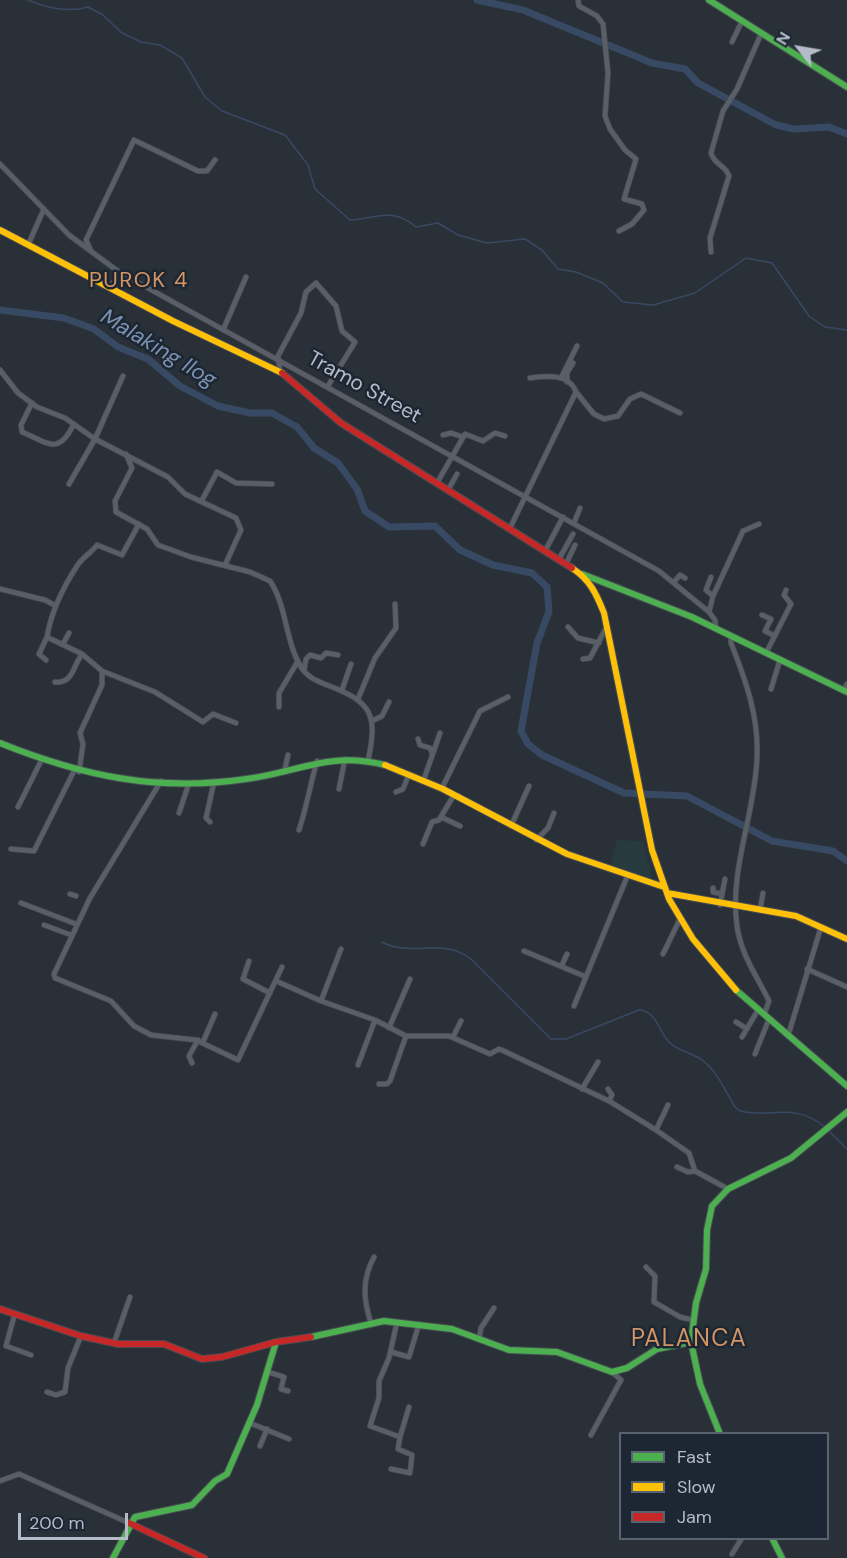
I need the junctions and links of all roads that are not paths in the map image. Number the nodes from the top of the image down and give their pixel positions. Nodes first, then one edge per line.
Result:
1 (576, 0) edge
2 (709, 0) edge
3 (742, 21) junction
4 (761, 34) junction
5 (732, 42) dead end
6 (847, 87) edge
7 (215, 160) dead end
8 (0, 164) edge
9 (44, 209) junction
10 (0, 230) edge
11 (620, 231) dead end
12 (28, 245) junction
13 (711, 252) dead end
14 (92, 254) junction
15 (119, 272) junction
16 (246, 277) dead end
17 (110, 288) junction
18 (223, 330) junction
19 (577, 346) dead end
20 (277, 359) junction
21 (573, 363) dead end
22 (0, 370) edge
23 (280, 372) junction
24 (123, 376) dead end
25 (530, 378) dead end
26 (561, 378) junction
27 (567, 382) junction
28 (328, 386) junction
29 (576, 392) junction
30 (32, 403) junction
31 (680, 413) dead end
32 (74, 424) junction
33 (443, 435) dead end
34 (505, 436) dead end
35 (463, 437) junction
36 (95, 439) junction
37 (126, 454) junction
38 (452, 455) junction
39 (457, 474) dead end
40 (437, 483) junction
41 (69, 484) dead end
42 (272, 484) dead end
43 (448, 490) junction
44 (527, 498) junction
45 (202, 500) junction
46 (580, 508) dead end
47 (563, 517) junction
48 (574, 523) junction
49 (139, 524) junction
50 (759, 524) dead end
51 (510, 528) junction
52 (573, 534) dead end
53 (575, 545) dead end
54 (545, 551) junction
55 (559, 559) junction
56 (566, 564) junction
57 (225, 565) junction
58 (580, 573) junction
59 (685, 578) dead end
60 (711, 578) dead end
61 (674, 582) junction
62 (0, 589) edge
63 (786, 590) dead end
64 (713, 596) junction
65 (395, 604) dead end
66 (57, 606) junction
67 (709, 612) junction
68 (762, 615) dead end
69 (568, 627) dead end
70 (606, 627) junction
71 (716, 629) junction
72 (69, 633) dead end
73 (731, 636) junction
74 (775, 636) junction
75 (47, 637) junction
76 (599, 643) junction
77 (63, 644) junction
78 (765, 653) junction
79 (82, 654) junction
80 (338, 655) dead end
81 (583, 659) dead end
82 (46, 660) dead end
83 (780, 660) junction
84 (298, 661) junction
85 (351, 664) dead end
86 (102, 671) junction
87 (304, 671) junction
88 (56, 682) dead end
89 (846, 688) edge
90 (771, 689) dead end
91 (342, 690) junction
92 (508, 697) dead end
93 (358, 699) junction
94 (389, 702) dead end
95 (279, 707) dead end
96 (372, 721) junction
97 (236, 723) dead end
98 (440, 733) dead end
99 (418, 740) dead end
100 (0, 743) edge
101 (432, 753) junction
102 (288, 755) dead end
103 (42, 759) junction
104 (345, 759) junction
105 (317, 760) junction
106 (368, 761) junction
107 (285, 769) junction
108 (77, 771) junction
109 (409, 774) junction
110 (424, 779) junction
111 (161, 781) junction
112 (214, 782) junction
113 (189, 783) junction
114 (529, 786) dead end
115 (442, 788) junction
116 (339, 789) dead end
117 (396, 792) dead end
118 (454, 795) junction
119 (18, 807) dead end
120 (179, 813) dead end
121 (554, 813) dead end
122 (441, 817) junction
123 (210, 822) dead end
124 (460, 826) dead end
125 (511, 826) junction
126 (299, 830) dead end
127 (537, 840) junction
128 (423, 844) dead end
129 (10, 849) dead end
130 (627, 877) junction
131 (725, 879) dead end
132 (713, 888) dead end
133 (665, 890) junction
134 (763, 893) dead end
135 (70, 894) dead end
136 (722, 894) junction
137 (88, 902) junction
138 (21, 903) dead end
139 (720, 905) junction
140 (735, 907) junction
141 (760, 910) junction
142 (680, 919) junction
143 (76, 924) junction
144 (44, 925) dead end
145 (821, 927) junction
146 (71, 935) junction
147 (847, 939) edge
148 (341, 949) dead end
149 (524, 951) dead end
150 (567, 954) dead end
151 (663, 954) dead end
152 (249, 961) dead end
153 (562, 965) junction
154 (282, 967) dead end
155 (807, 969) junction
156 (585, 976) junction
157 (410, 980) dead end
158 (276, 981) junction
159 (847, 987) edge
160 (270, 993) junction
161 (321, 1001) junction
162 (574, 1006) dead end
163 (758, 1010) junction
164 (215, 1014) dead end
165 (766, 1017) junction
166 (375, 1020) junction
167 (461, 1021) dead end
168 (736, 1022) dead end
169 (389, 1028) junction
170 (747, 1029) junction
171 (406, 1036) junction
172 (788, 1036) junction
173 (453, 1037) junction
174 (742, 1037) dead end
175 (200, 1041) junction
176 (754, 1054) dead end
177 (598, 1062) dead end
178 (192, 1063) dead end
179 (358, 1065) dead end
180 (557, 1076) junction
181 (379, 1084) dead end
182 (553, 1084) dead end
183 (847, 1086) edge
184 (582, 1089) junction
185 (608, 1089) dead end
186 (609, 1101) junction
187 (668, 1104) dead end
188 (847, 1112) edge
189 (656, 1130) junction
190 (677, 1167) dead end
191 (695, 1171) junction
192 (729, 1189) junction
193 (374, 1257) dead end
194 (646, 1267) dead end
195 (130, 1297) dead end
196 (494, 1308) dead end
197 (0, 1309) edge
198 (15, 1313) junction
199 (693, 1320) junction
200 (397, 1322) junction
201 (371, 1323) junction
202 (419, 1324) junction
203 (81, 1336) junction
204 (478, 1339) junction
205 (276, 1342) junction
206 (691, 1342) junction
207 (114, 1343) junction
208 (391, 1352) junction
209 (31, 1355) dead end
210 (268, 1372) junction
211 (612, 1372) junction
212 (288, 1391) dead end
213 (47, 1392) dead end
214 (409, 1407) dead end
215 (250, 1423) junction
216 (267, 1430) junction
217 (719, 1432) edge
218 (591, 1435) dead end
219 (400, 1437) junction
220 (289, 1439) dead end
221 (260, 1446) dead end
222 (391, 1469) dead end
223 (0, 1481) edge
224 (129, 1522) junction
225 (741, 1540) edge
226 (773, 1540) edge
227 (732, 1554) dead end
228 (113, 1558) edge
229 (203, 1558) edge
230 (782, 1558) edge

1 - 11 street
2 - 3 main road
3 - 4 main road
3 - 5 street
4 - 6 main road
4 - 13 street
7 - 14 street
8 - 9 street, Tramo Street
9 - 12 street
9 - 14 street, Tramo Street
10 - 12 main road
12 - 17 main road
14 - 15 street, Tramo Street
15 - 17 street
15 - 18 street, Tramo Street
16 - 18 street
17 - 23 main road
18 - 20 street, Tramo Street
19 - 26 street
20 - 23 street
20 - 28 street, Tramo Street
20 - 28 street
21 - 27 street
22 - 30 street
23 - 40 main road
24 - 36 street
25 - 26 street
26 - 27 street
27 - 29 street
28 - 38 street, Tramo Street
29 - 31 street
29 - 44 street
30 - 32 street
30 - 32 street
32 - 36 street
33 - 35 street
34 - 35 street
35 - 38 street
36 - 37 street
36 - 41 street
37 - 45 street
37 - 49 street
38 - 40 street
38 - 44 street, Tramo Street
39 - 43 street
40 - 43 main road
42 - 45 street
43 - 51 main road
44 - 47 street, Tramo Street
44 - 51 street
45 - 57 street
46 - 48 street
47 - 48 street, Tramo Street
47 - 54 street
48 - 61 street, Tramo Street
49 - 57 street
49 - 66 street
50 - 64 street
51 - 54 main road
52 - 55 street
53 - 56 street
54 - 55 main road
55 - 56 main road
56 - 58 main road
57 - 84 street
58 - 70 main road
58 - 71 main road
59 - 61 street
60 - 64 street
61 - 67 street, Tramo Street
62 - 66 street
63 - 74 street
64 - 67 street
65 - 93 street
66 - 75 street
67 - 71 street, Tramo Street
68 - 74 street
69 - 76 street
70 - 76 street
70 - 133 main road
71 - 73 main road
72 - 77 street
73 - 78 main road
73 - 140 street
74 - 78 street
75 - 77 street
75 - 82 street
76 - 81 street
77 - 79 street
78 - 83 main road
79 - 86 street
79 - 88 street
80 - 87 street
83 - 89 main road
83 - 90 street
84 - 87 street
84 - 95 street
85 - 91 street
86 - 97 street
86 - 108 street
87 - 91 street
91 - 93 street
92 - 115 street
93 - 96 street
94 - 96 street
96 - 106 street
98 - 101 street
99 - 101 street
100 - 103 main road
101 - 110 street
102 - 107 street
103 - 108 main road
103 - 119 street
104 - 105 main road
104 - 106 main road
104 - 116 street
105 - 107 main road
105 - 126 street
106 - 109 main road
107 - 112 main road
108 - 111 main road
108 - 129 street
109 - 110 main road
109 - 117 street
110 - 115 main road
111 - 113 main road
111 - 137 street
112 - 113 main road
112 - 123 street
113 - 120 street
114 - 125 street
115 - 118 main road
118 - 122 street
118 - 125 main road
121 - 127 street
122 - 124 street
122 - 128 street
125 - 127 main road
127 - 130 main road
130 - 133 main road
130 - 156 street
131 - 136 street
132 - 136 street
133 - 139 main road
133 - 142 main road
134 - 141 street
135 - 137 street
136 - 139 street
137 - 143 street
138 - 143 street
139 - 140 main road
140 - 141 main road
140 - 165 street
141 - 145 main road
142 - 151 street
142 - 163 main road
143 - 146 street
144 - 146 street
145 - 147 main road
145 - 155 street
146 - 175 street
148 - 161 street
149 - 153 street
150 - 153 street
152 - 160 street
153 - 156 street
154 - 158 street
155 - 159 street
155 - 172 street
156 - 162 street
157 - 169 street
158 - 160 street
158 - 161 street
160 - 175 street
161 - 166 street
163 - 165 main road
163 - 170 street
164 - 175 street
165 - 172 main road
165 - 176 street
166 - 169 street
166 - 179 street
167 - 173 street
168 - 170 street
169 - 171 street
170 - 174 street
171 - 173 street
171 - 181 street
172 - 183 main road
173 - 180 street
175 - 178 street
177 - 184 street
180 - 182 street
180 - 184 street
184 - 186 street
185 - 186 street
186 - 189 street
187 - 189 street
188 - 192 main road
189 - 191 street
190 - 191 street
191 - 192 street
192 - 199 main road
193 - 201 street
194 - 199 street
195 - 207 street
196 - 204 street
197 - 198 main road
198 - 203 main road
198 - 209 street
199 - 206 main road
200 - 201 main road
200 - 202 main road
200 - 208 street
201 - 205 main road
202 - 204 main road
202 - 208 street
203 - 207 main road
203 - 213 street
204 - 211 main road
205 - 207 main road
205 - 210 main road
206 - 211 main road
206 - 217 main road
208 - 219 street
210 - 212 street
210 - 215 main road
211 - 218 street
214 - 219 street
215 - 216 street
215 - 224 main road
216 - 220 street
216 - 221 street
219 - 222 street
223 - 224 street
224 - 228 main road
224 - 229 main road
225 - 227 street
226 - 230 main road

